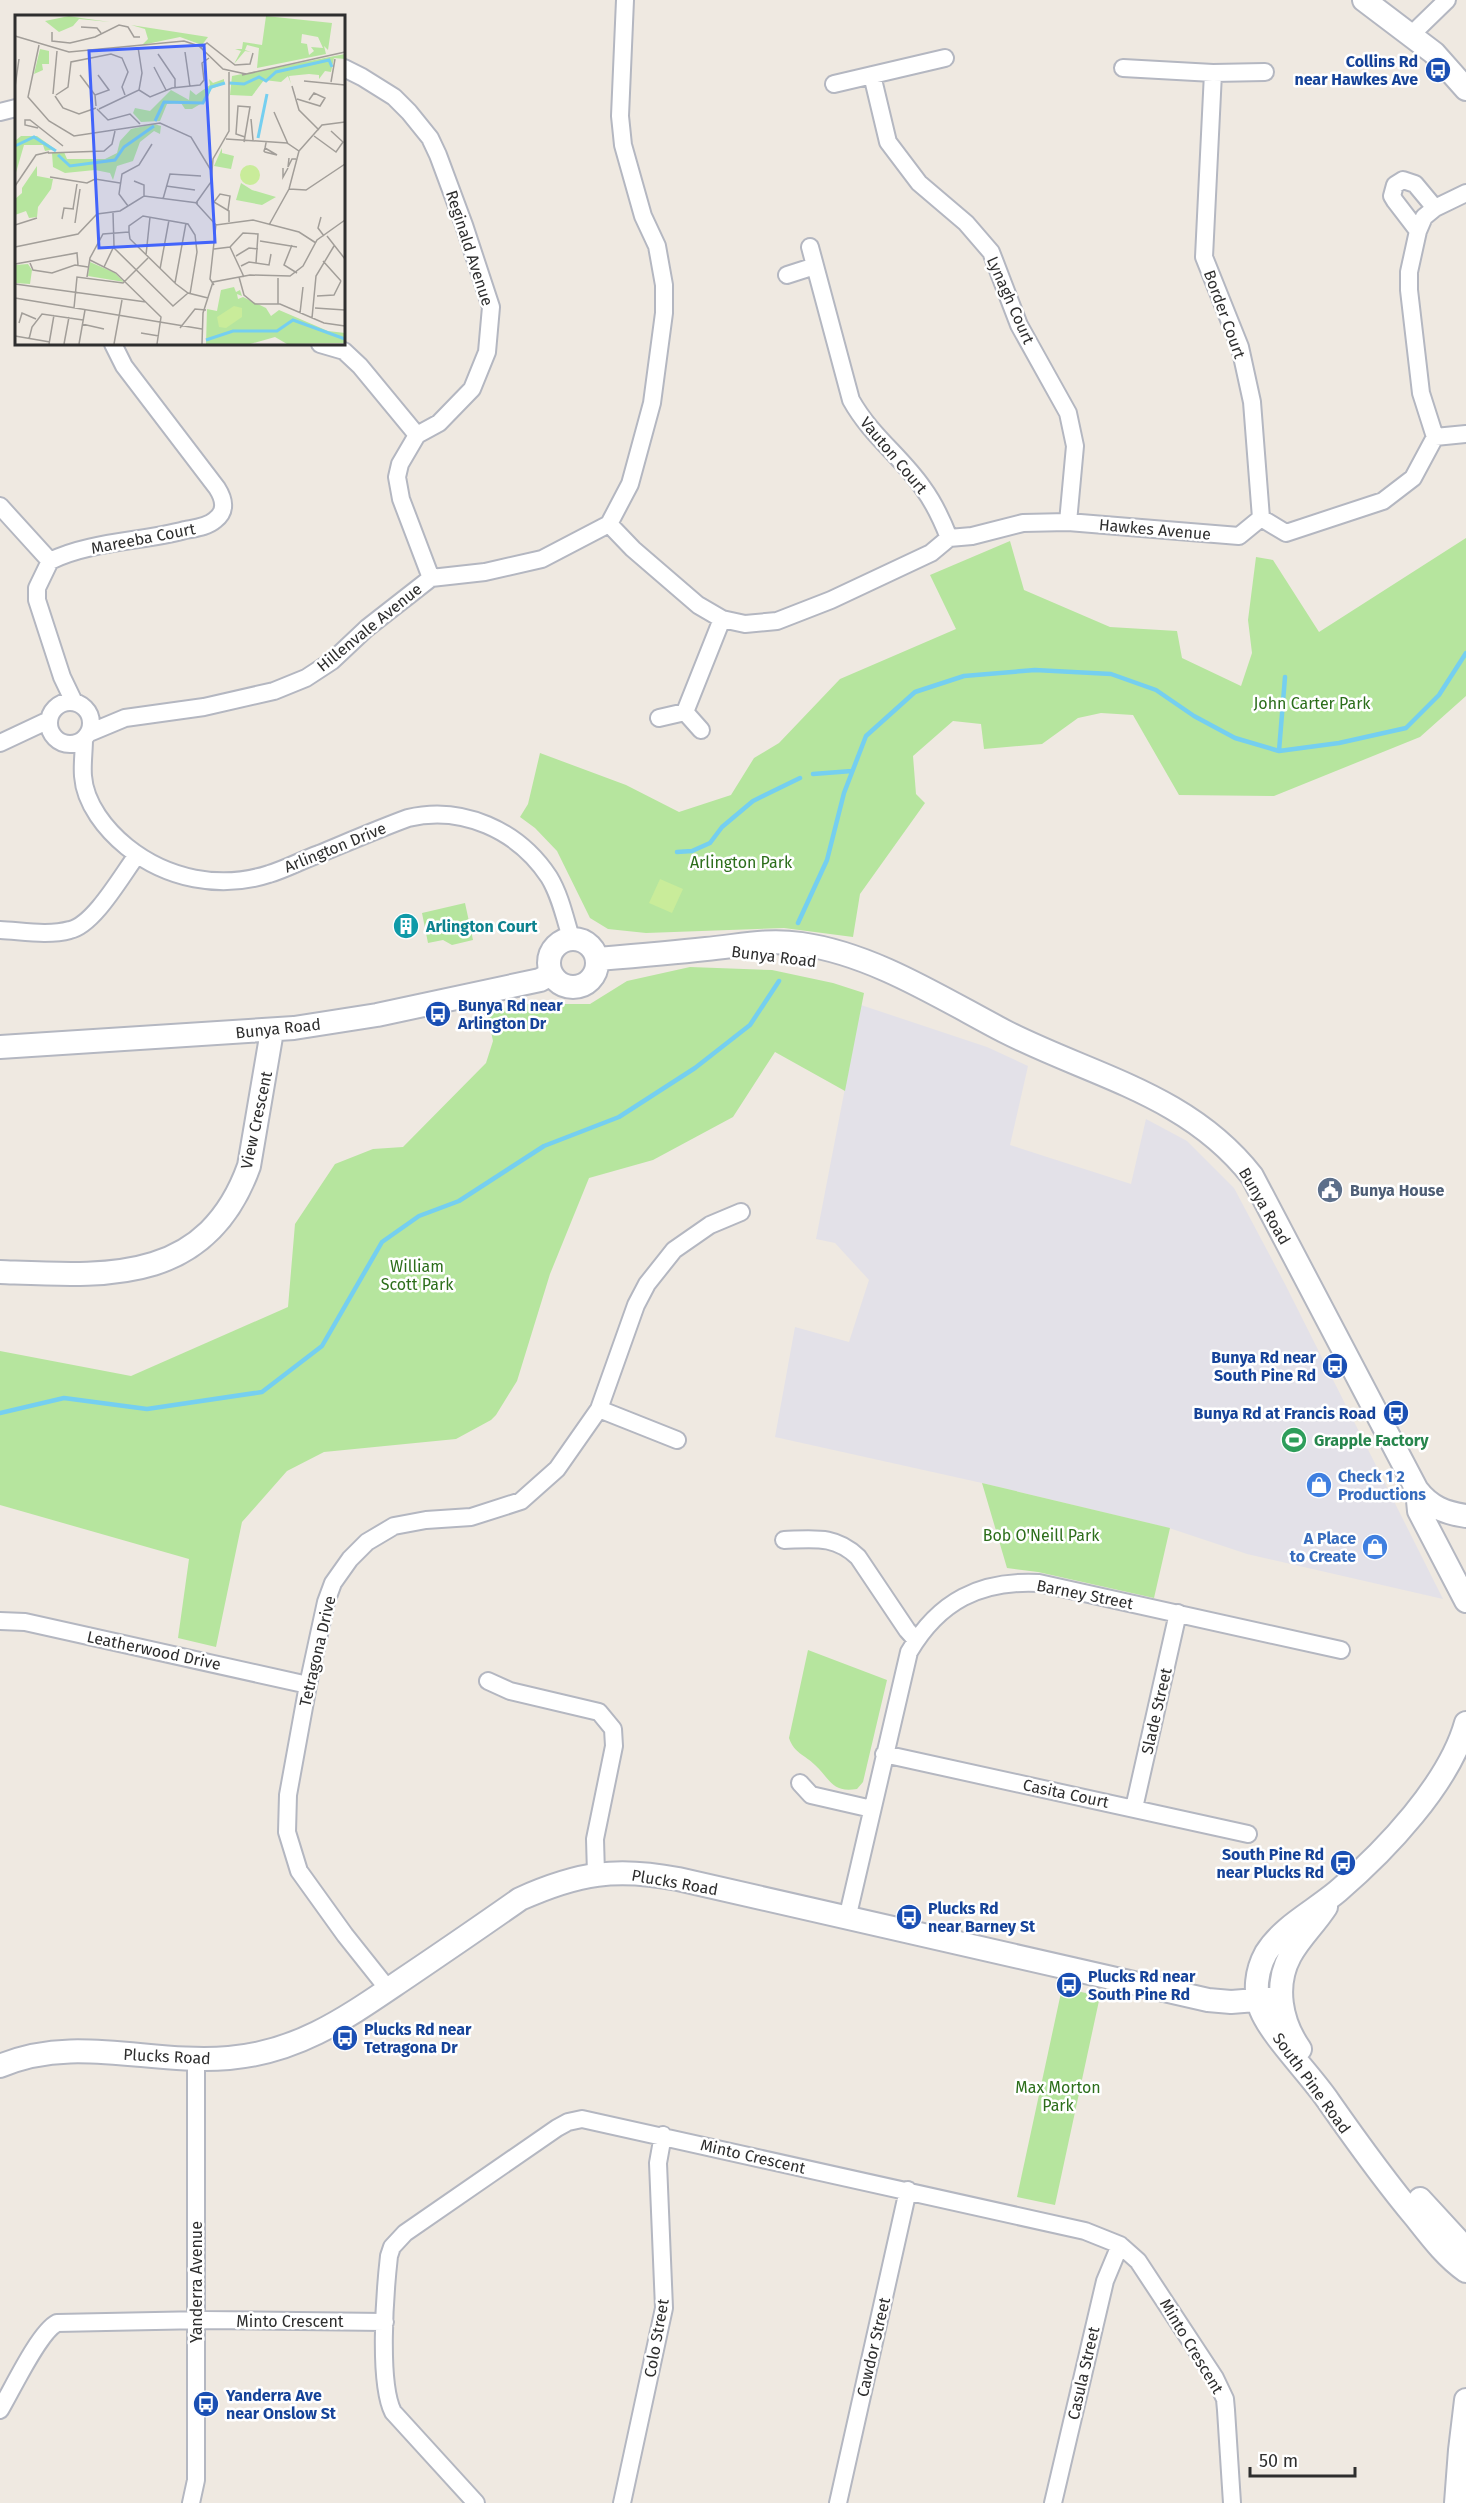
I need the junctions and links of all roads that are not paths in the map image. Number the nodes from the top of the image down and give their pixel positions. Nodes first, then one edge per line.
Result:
1 (625, 0) edge
2 (1364, 0) edge
3 (1389, 0) edge
4 (1447, 0) edge
5 (1416, 30) junction
6 (945, 58) dead end
7 (345, 68) edge
8 (1123, 68) dead end
9 (1466, 68) edge
10 (1265, 72) dead end
11 (1214, 73) junction
12 (872, 75) junction
13 (834, 84) dead end
14 (1466, 88) edge
15 (15, 108) edge
16 (0, 112) edge
17 (1466, 193) edge
18 (1435, 208) junction
19 (1418, 231) junction
20 (810, 248) dead end
21 (815, 266) junction
22 (787, 275) dead end
23 (114, 345) edge
24 (323, 345) edge
25 (1466, 434) edge
26 (417, 435) junction
27 (1435, 437) junction
28 (0, 506) edge
29 (1262, 518) junction
30 (1068, 522) junction
31 (609, 524) junction
32 (949, 538) junction
33 (50, 561) junction
34 (431, 578) junction
35 (722, 619) junction
36 (74, 706) junction
37 (686, 712) junction
38 (125, 718) junction
39 (659, 718) dead end
40 (49, 720) junction
41 (700, 729) dead end
42 (87, 736) junction
43 (7, 740) edge
44 (58, 740) junction
45 (83, 777) junction
46 (137, 855) junction
47 (0, 930) edge
48 (571, 938) junction
49 (598, 959) junction
50 (552, 974) junction
51 (272, 1031) junction
52 (0, 1047) edge
53 (741, 1212) dead end
54 (0, 1272) edge
55 (599, 1409) junction
56 (677, 1440) dead end
57 (1417, 1490) junction
58 (1466, 1516) edge
59 (784, 1540) dead end
60 (1466, 1601) edge
61 (1178, 1613) junction
62 (0, 1621) edge
63 (916, 1640) junction
64 (1341, 1650) dead end
65 (488, 1681) dead end
66 (308, 1685) junction
67 (1466, 1723) edge
68 (884, 1754) junction
69 (800, 1783) dead end
70 (1134, 1808) junction
71 (872, 1809) junction
72 (1248, 1834) dead end
73 (596, 1874) junction
74 (1337, 1892) junction
75 (847, 1919) junction
76 (388, 1989) junction
77 (1281, 1998) junction
78 (1259, 2000) junction
79 (196, 2060) junction
80 (0, 2066) edge
81 (663, 2135) junction
82 (908, 2190) junction
83 (1120, 2245) junction
84 (1466, 2249) edge
85 (1466, 2271) edge
86 (196, 2321) junction
87 (385, 2322) junction
88 (1466, 2400) edge
89 (0, 2410) edge
90 (190, 2503) edge
91 (476, 2503) edge
92 (622, 2503) edge
93 (838, 2503) edge
94 (1053, 2503) edge
95 (1232, 2503) edge
96 (1456, 2503) edge

1 - 31 street
2 - 5 street
3 - 5 street
4 - 5 street
5 - 9 street
5 - 14 street
6 - 12 street
7 - 26 street, Reginald Avenue
8 - 11 street
10 - 11 street
11 - 29 street, Border Court
12 - 13 street
12 - 30 street, Lynagh Court
15 - 16 street
17 - 18 street
18 - 19 street
18 - 19 street
19 - 27 street
20 - 21 street, Vauton Court
21 - 22 street
21 - 32 street, Vauton Court
23 - 33 street, Mareeba Court
24 - 26 street
25 - 27 street
26 - 34 street, Reginald Avenue
27 - 29 street
28 - 33 street
29 - 30 street, Hawkes Avenue
30 - 32 street, Hawkes Avenue
31 - 34 street, Hillenvale Avenue
31 - 35 street, Hawkes Avenue
32 - 35 street, Hawkes Avenue
33 - 36 street
34 - 38 street, Hillenvale Avenue
35 - 37 street
36 - 38 street, Hillenvale Avenue
36 - 40 street
36 - 42 street
37 - 39 street
37 - 41 street
38 - 42 street, Hillenvale Avenue
40 - 43 street
40 - 44 street
42 - 44 street
42 - 45 street, Arlington Drive
43 - 44 street
44 - 45 street, Arlington Drive
45 - 46 street, Arlington Drive
46 - 47 street
46 - 48 street, Arlington Drive
48 - 49 street
48 - 50 street
49 - 50 street
49 - 57 street, Bunya Road
50 - 51 street, Bunya Road
51 - 52 street, Bunya Road
51 - 54 street, View Crescent
53 - 55 street, Tetragona Drive
55 - 56 street
55 - 66 street, Tetragona Drive
57 - 58 street, Bunya Road
57 - 60 street, Bunya Road
59 - 63 street
61 - 63 street, Barney Street
61 - 64 street, Barney Street
61 - 70 street, Slade Street
62 - 66 street, Leatherwood Drive
63 - 68 street, Barney Street
65 - 73 street
66 - 76 street, Tetragona Drive
67 - 74 street, South Pine Road
68 - 70 street, Casita Court
68 - 71 street, Barney Street
69 - 71 street
70 - 72 street, Casita Court
71 - 75 street, Barney Street
73 - 75 street, Plucks Road
73 - 76 street, Plucks Road
74 - 77 street, South Pine Road
74 - 78 street, South Pine Road
75 - 78 street, Plucks Road
76 - 79 street, Plucks Road
77 - 78 street, Plucks Road
77 - 84 street, South Pine Road
78 - 85 street, South Pine Road
79 - 80 street, Plucks Road
79 - 86 street, Yanderra Avenue
81 - 82 street, Minto Crescent
81 - 87 street, Minto Crescent
81 - 92 street, Colo Street
82 - 83 street, Minto Crescent
82 - 93 street, Cawdor Street
83 - 94 street, Casula Street
83 - 95 street, Minto Crescent
86 - 87 street, Minto Crescent
86 - 89 street, Minto Crescent
86 - 90 street, Yanderra Avenue
87 - 91 street
88 - 96 street

